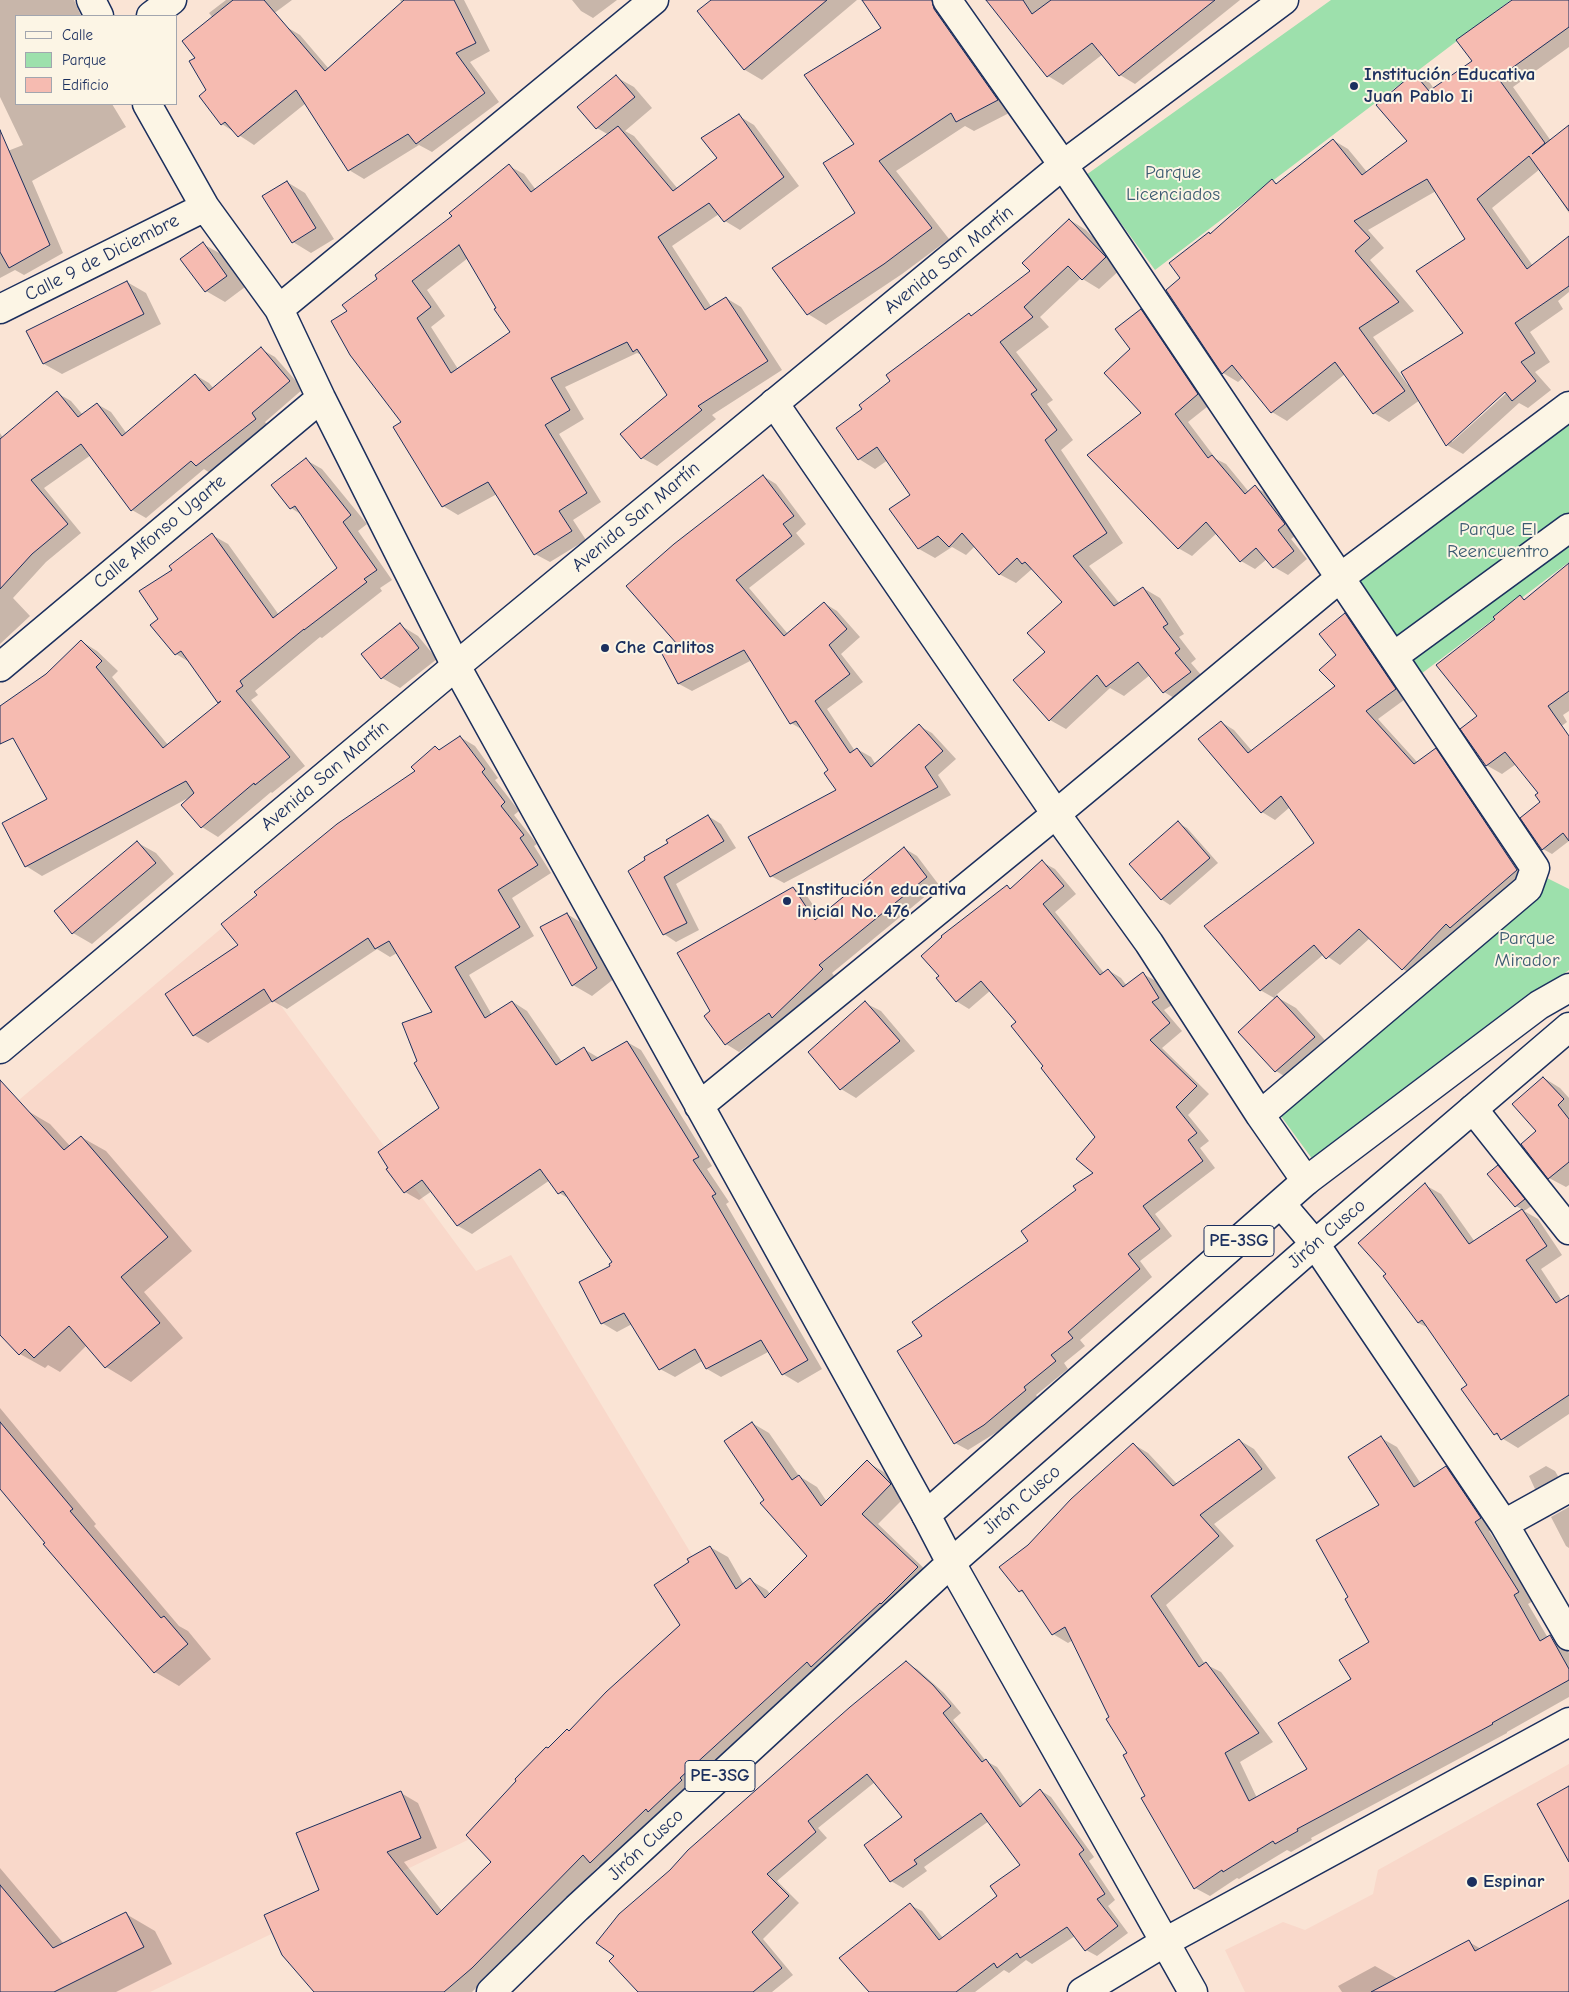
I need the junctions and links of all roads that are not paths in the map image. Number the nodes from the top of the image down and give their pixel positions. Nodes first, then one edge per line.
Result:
1 (91, 0) edge
2 (172, 0) edge
3 (654, 0) edge
4 (947, 0) edge
5 (1284, 0) edge
6 (98, 15) edge
7 (152, 15) edge
8 (147, 105) edge
9 (1063, 165) junction
10 (205, 207) junction
11 (279, 308) junction
12 (0, 309) edge
13 (321, 398) junction
14 (774, 403) junction
15 (1569, 406) edge
16 (1569, 528) edge
17 (1341, 577) junction
18 (1394, 656) junction
19 (456, 666) junction
20 (0, 667) edge
21 (1056, 814) junction
22 (1569, 988) edge
23 (1569, 1027) edge
24 (0, 1049) edge
25 (698, 1106) junction
26 (1473, 1109) junction
27 (1260, 1114) junction
28 (1306, 1181) junction
29 (1281, 1204) junction
30 (1569, 1230) edge
31 (1315, 1244) junction
32 (1569, 1488) edge
33 (926, 1515) junction
34 (1504, 1524) junction
35 (950, 1563) junction
36 (1569, 1636) edge
37 (1569, 1722) edge
38 (1164, 1942) junction
39 (491, 1992) edge
40 (1082, 1992) edge
41 (1193, 1992) edge

1 - 6 street
2 - 7 street
3 - 11 street
4 - 9 street
5 - 9 street, Avenida San Martín
8 - 10 street
9 - 14 street, Avenida San Martín
9 - 17 street
10 - 11 street
10 - 12 street, Calle 9 de Diciembre
11 - 13 street
13 - 19 street
13 - 20 street, Calle Alfonso Ugarte
14 - 19 street, Avenida San Martín
14 - 21 street
15 - 17 street
16 - 18 street
17 - 18 street
17 - 21 street
18 - 27 street
19 - 24 street, Avenida San Martín
19 - 25 street
21 - 25 street
21 - 27 street
22 - 28 street, PE-3SG
23 - 26 street, Jirón Cusco / PE-3SG
25 - 33 street
26 - 30 street
26 - 31 street, Jirón Cusco / PE-3SG
27 - 28 street
28 - 29 street, PE-3SG
29 - 31 street
29 - 33 street, PE-3SG
31 - 34 street
31 - 35 street, Jirón Cusco / PE-3SG
32 - 34 street
33 - 35 street
34 - 36 street
35 - 38 street
35 - 39 street, Jirón Cusco / PE-3SG
37 - 38 street
38 - 40 street
38 - 41 street

